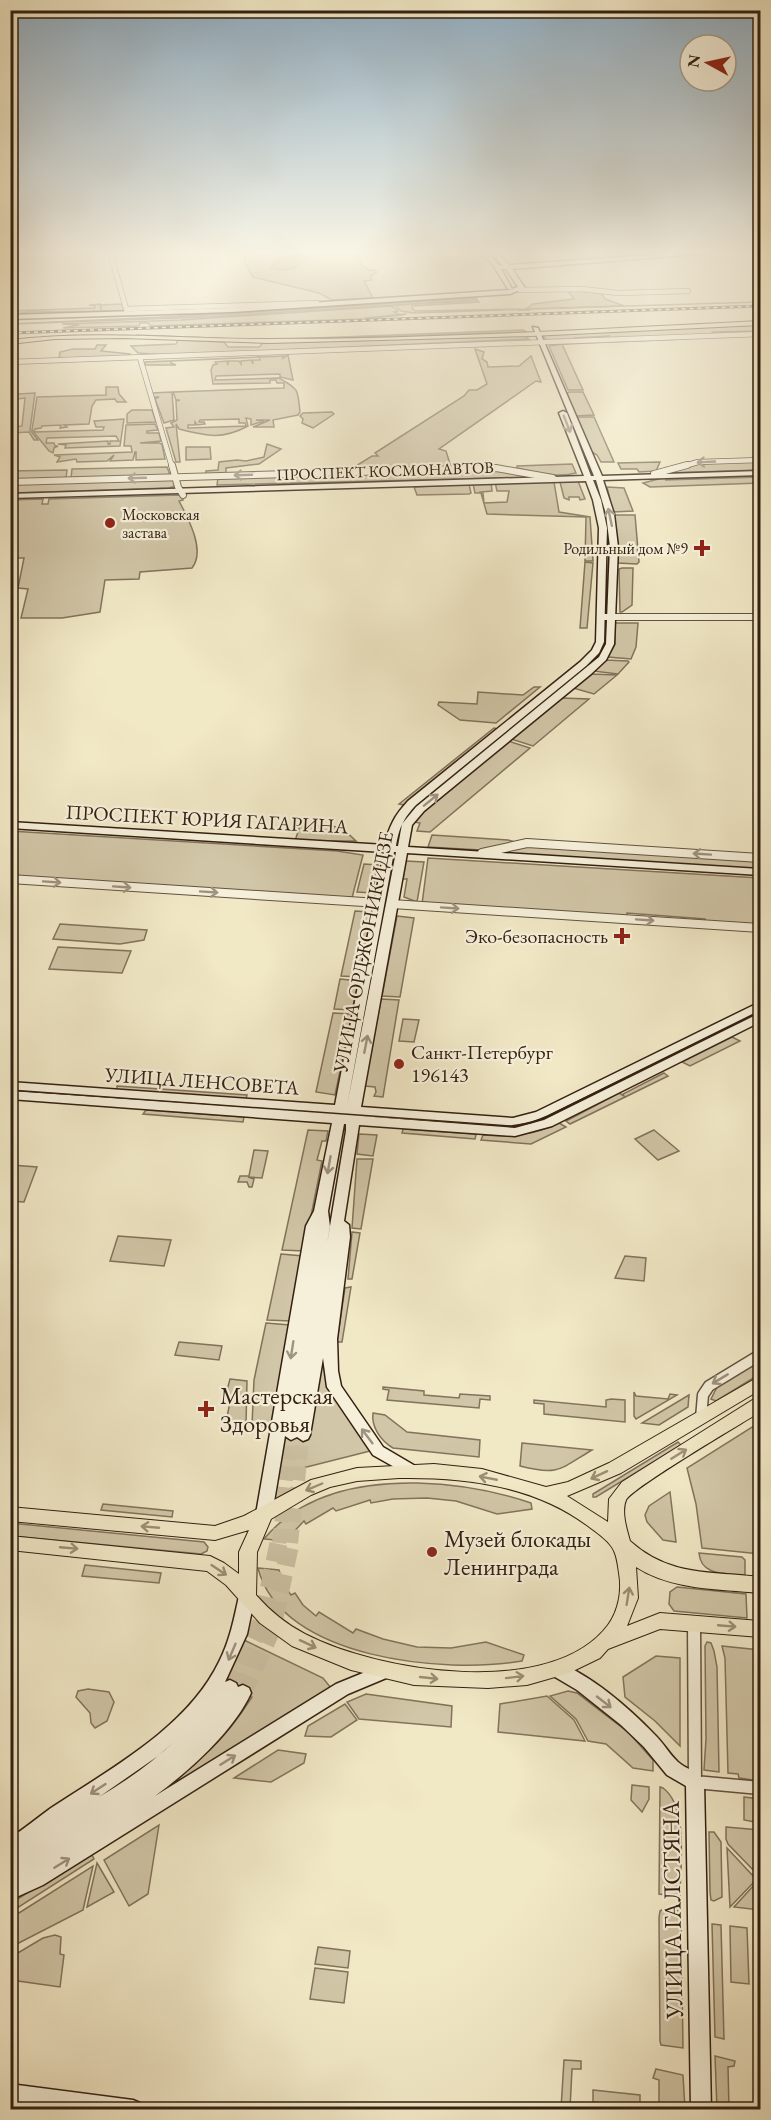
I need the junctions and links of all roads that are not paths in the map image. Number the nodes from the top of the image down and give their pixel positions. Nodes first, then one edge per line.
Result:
1 (328, 351) edge
2 (542, 351) edge
3 (140, 358) junction
4 (10, 362) edge
5 (760, 460) edge
6 (760, 472) edge
7 (654, 474) junction
8 (176, 477) junction
9 (593, 477) junction
10 (553, 478) junction
11 (10, 482) edge
12 (180, 491) junction
13 (10, 495) edge
14 (606, 617) junction
15 (760, 617) edge
16 (10, 827) edge
17 (389, 850) junction
18 (402, 851) junction
19 (482, 853) junction
20 (760, 858) edge
21 (760, 873) edge
22 (10, 879) edge
23 (379, 903) junction
24 (392, 904) junction
25 (760, 928) edge
26 (760, 1007) edge
27 (760, 1018) edge
28 (10, 1086) edge
29 (10, 1095) edge
30 (338, 1115) junction
31 (354, 1116) junction
32 (321, 1211) junction
33 (339, 1212) junction
34 (760, 1355) edge
35 (760, 1382) edge
36 (760, 1404) edge
37 (701, 1418) junction
38 (412, 1471) junction
39 (544, 1494) junction
40 (10, 1514) edge
41 (264, 1514) junction
42 (10, 1543) edge
43 (623, 1548) junction
44 (760, 1585) edge
45 (247, 1596) junction
46 (694, 1623) junction
47 (760, 1629) edge
48 (609, 1641) junction
49 (556, 1669) junction
50 (386, 1671) junction
51 (695, 1782) junction
52 (760, 1788) edge
53 (40, 1829) junction
54 (10, 1840) edge
55 (10, 1849) edge
56 (10, 1859) edge
57 (10, 1878) edge
58 (10, 1891) edge
59 (10, 2094) edge
60 (133, 2109) edge
61 (701, 2109) edge

1 - 3 street
2 - 9 street, УЛИЦА ОРДЖОНИКИДЗЕ
3 - 4 street
3 - 8 street
5 -> 7 street
6 - 7 street, ПРОСПЕКТ КОСМОНАВТОВ
6 - 9 street, ПРОСПЕКТ КОСМОНАВТОВ
7 - 9 street, ПРОСПЕКТ КОСМОНАВТОВ
10 -> 8 street
8 -> 11 street
8 - 12 street
9 - 10 street, ПРОСПЕКТ КОСМОНАВТОВ
9 - 12 street, ПРОСПЕКТ КОСМОНАВТОВ
9 - 14 street, УЛИЦА ОРДЖОНИКИДЗЕ
10 - 12 street, ПРОСПЕКТ КОСМОНАВТОВ
12 - 13 street, ПРОСПЕКТ КОСМОНАВТОВ
14 - 15 street
14 - 17 street, УЛИЦА ОРДЖОНИКИДЗЕ
18 -> 14 street, УЛИЦА ОРДЖОНИКИДЗЕ
16 - 17 street, ПРОСПЕКТ ЮРИЯ ГАГАРИНА
17 - 18 street, ПРОСПЕКТ ЮРИЯ ГАГАРИНА
17 - 23 street, УЛИЦА ОРДЖОНИКИДЗЕ
18 - 19 street, ПРОСПЕКТ ЮРИЯ ГАГАРИНА
18 - 21 street, ПРОСПЕКТ ЮРИЯ ГАГАРИНА
18 - 24 street, УЛИЦА ОРДЖОНИКИДЗЕ
20 -> 19 street
19 - 21 street, ПРОСПЕКТ ЮРИЯ ГАГАРИНА
22 -> 23 street
23 - 30 street, УЛИЦА ОРДЖОНИКИДЗЕ
24 -> 25 street
31 -> 24 street, УЛИЦА ОРДЖОНИКИДЗЕ
26 - 31 street, УЛИЦА ЛЕНСОВЕТА
27 - 31 street, УЛИЦА ЛЕНСОВЕТА
28 - 30 street, УЛИЦА ЛЕНСОВЕТА
29 - 30 street, УЛИЦА ЛЕНСОВЕТА
30 - 31 street, УЛИЦА ЛЕНСОВЕТА
30 -> 32 street, УЛИЦА ОРДЖОНИКИДЗЕ
31 - 33 street, УЛИЦА ОРДЖОНИКИДЗЕ
32 - 33 street, УЛИЦА ОРДЖОНИКИДЗЕ
32 -> 41 street
38 -> 33 street
34 -> 37 street
35 - 37 main road
43 -> 36 main road
37 -> 39 main road
39 -> 38 main road
38 -> 41 main road
39 - 43 main road
41 -> 40 main road
41 - 45 main road
42 -> 45 main road
43 - 44 main road
48 -> 43 main road
45 -> 50 main road
45 -> 53 street
46 -> 47 main road
46 - 48 main road
46 - 51 street
48 - 49 main road
50 -> 49 main road
49 -> 51 street, УЛИЦА ГАЛСТЯНА
58 -> 50 street
51 - 52 street
51 - 61 street, УЛИЦА ГАЛСТЯНА
53 - 54 street
53 - 55 street
56 - 57 street
59 - 60 street

